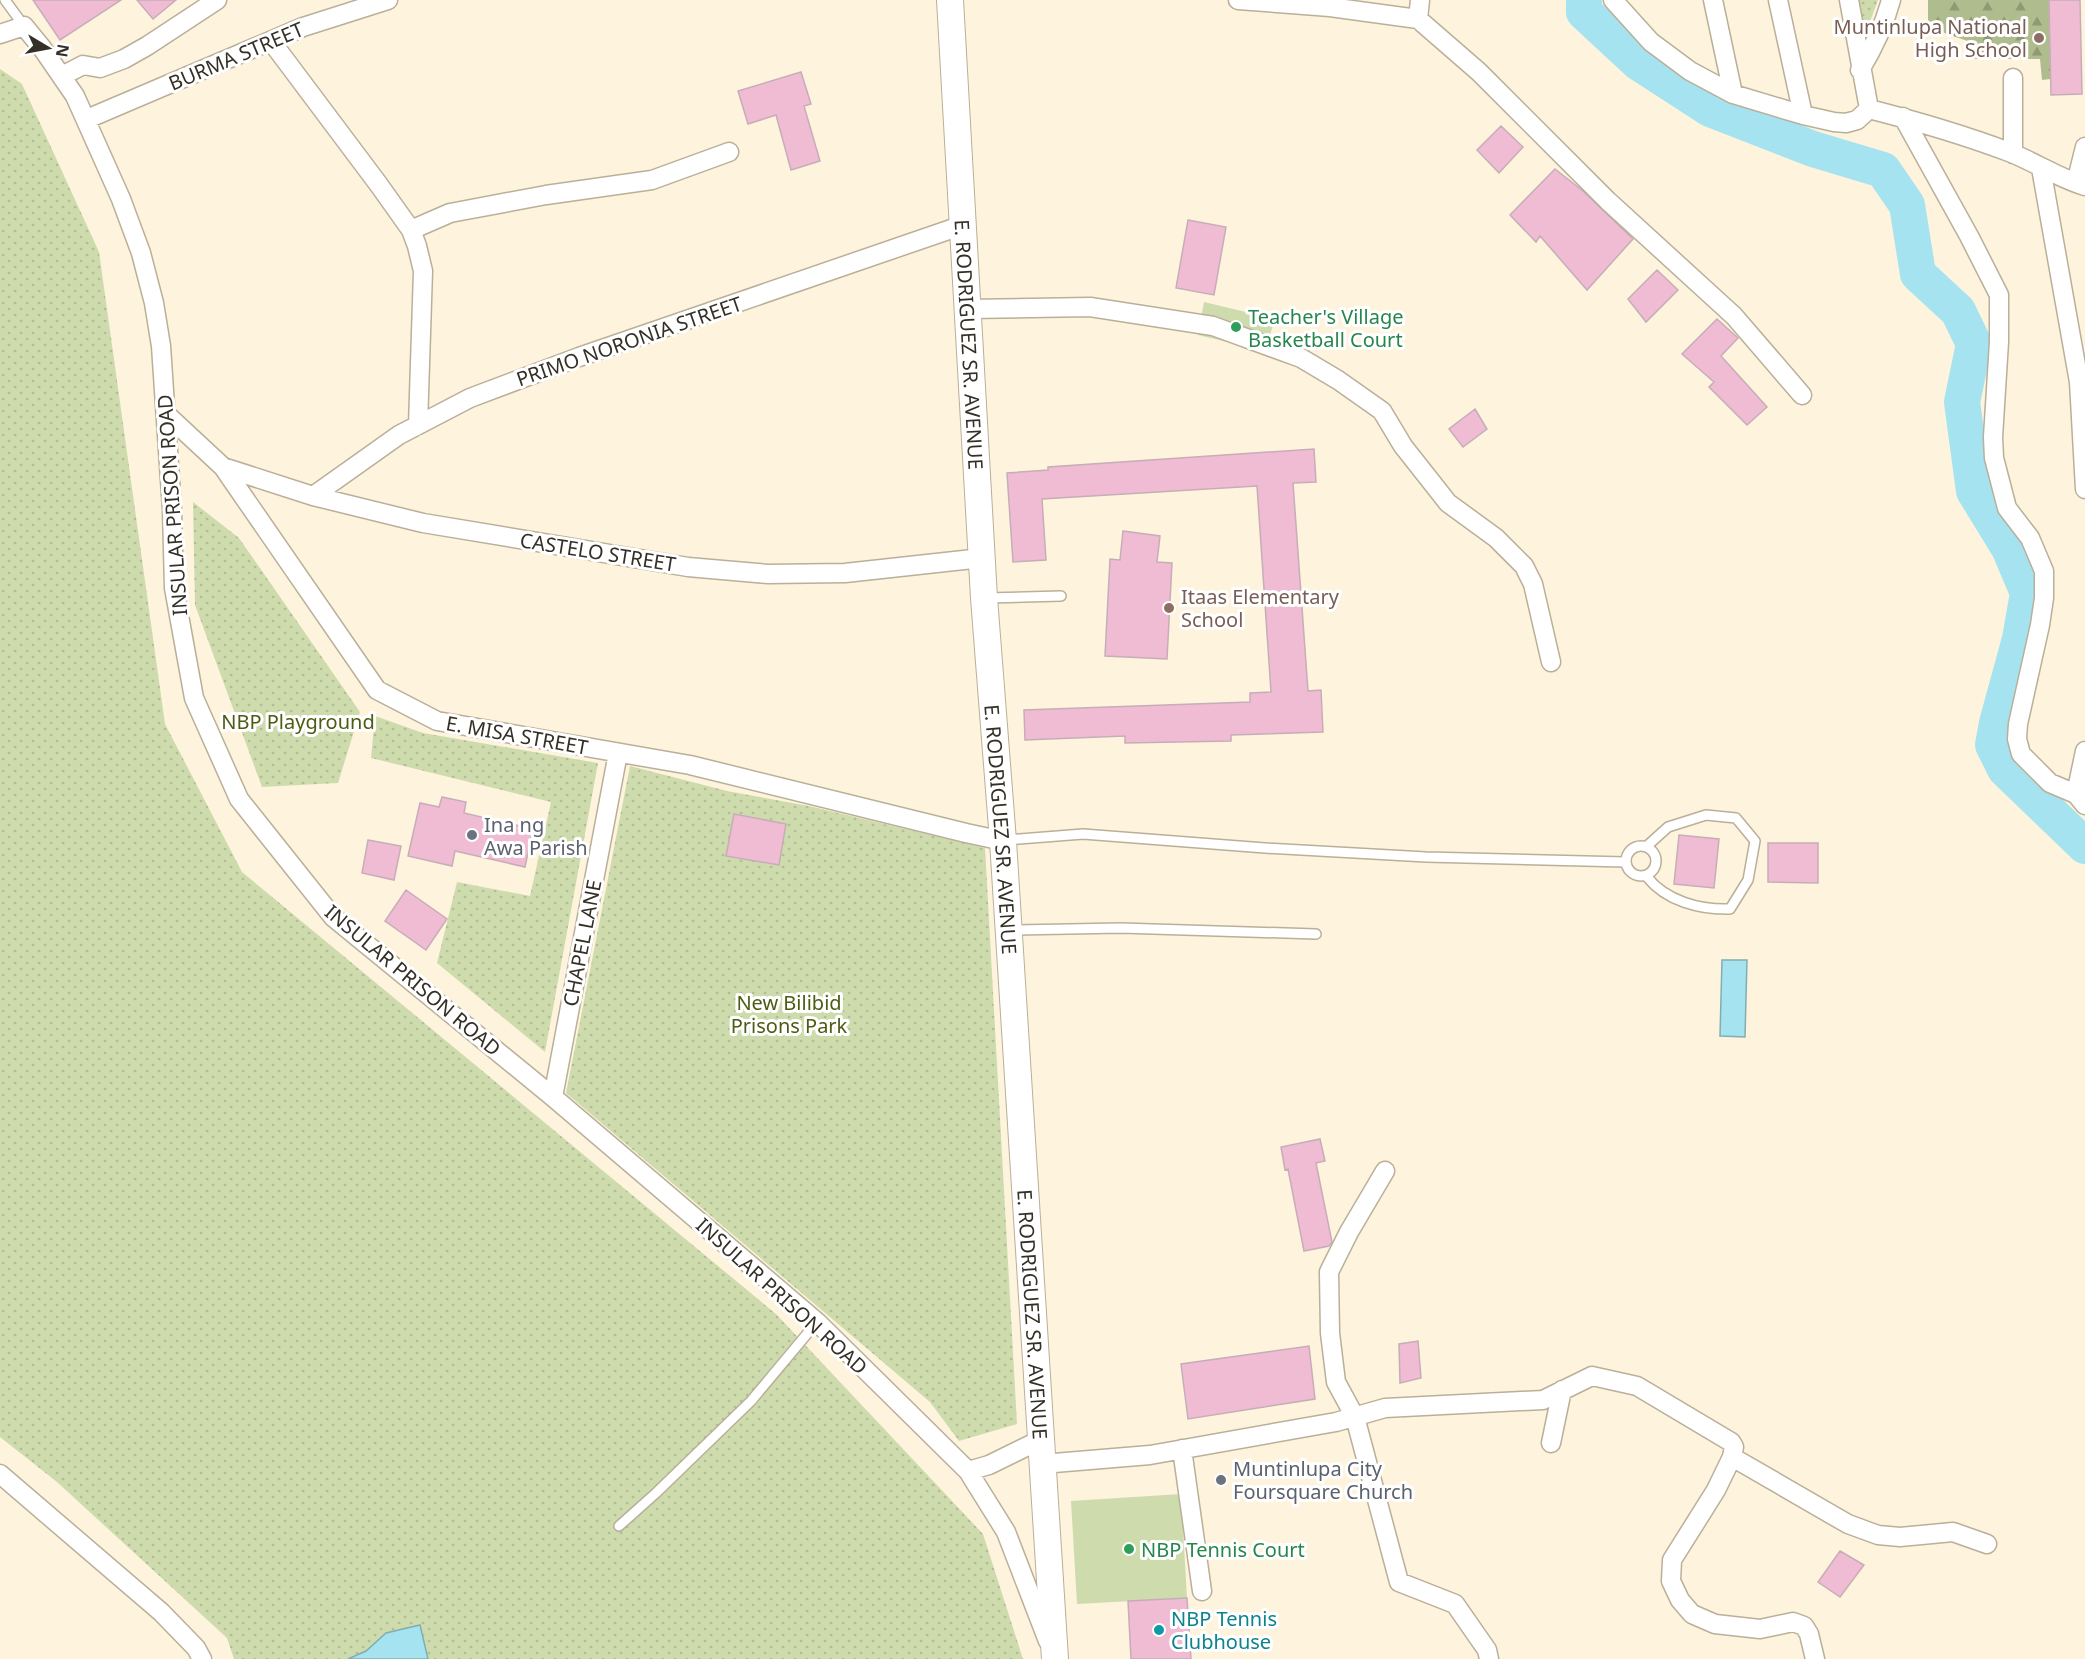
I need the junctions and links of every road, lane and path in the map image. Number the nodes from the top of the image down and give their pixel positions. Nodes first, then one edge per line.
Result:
1 (5, 0) edge
2 (217, 0) edge
3 (388, 0) edge
4 (950, 0) edge
5 (1246, 0) edge
6 (1420, 0) edge
7 (1613, 0) edge
8 (1713, 0) edge
9 (1778, 0) edge
10 (1849, 0) edge
11 (1891, 0) edge
12 (1418, 19) junction
13 (24, 26) junction
14 (0, 34) edge
15 (271, 41) junction
16 (1860, 70) junction
17 (62, 76) junction
18 (2013, 78) dead end
19 (1733, 93) junction
20 (1869, 109) junction
21 (1803, 115) junction
22 (1904, 117) junction
23 (87, 119) junction
24 (2085, 147) edge
25 (729, 152) dead end
26 (2013, 154) junction
27 (2041, 168) junction
28 (2080, 184) edge
29 (963, 225) junction
30 (411, 230) junction
31 (968, 309) junction
32 (2082, 383) edge
33 (1802, 395) dead end
34 (166, 414) junction
35 (418, 425) junction
36 (223, 467) junction
37 (2085, 489) edge
38 (313, 496) junction
39 (982, 558) junction
40 (1061, 596) dead end
41 (984, 598) junction
42 (1551, 662) dead end
43 (2085, 751) edge
44 (618, 753) junction
45 (2081, 799) edge
46 (1003, 840) junction
47 (1647, 846) junction
48 (529, 847) dead end
49 (598, 860) junction
50 (1625, 862) junction
51 (1647, 877) junction
52 (1008, 930) junction
53 (1316, 934) dead end
54 (553, 1097) junction
55 (1385, 1172) dead end
56 (817, 1322) junction
57 (1562, 1390) junction
58 (1355, 1417) junction
59 (1551, 1443) dead end
60 (1182, 1449) junction
61 (1041, 1452) junction
62 (1732, 1457) junction
63 (968, 1471) junction
64 (0, 1474) edge
65 (619, 1526) dead end
66 (1987, 1544) dead end
67 (1202, 1592) dead end
68 (202, 1659) edge
69 (1055, 1659) edge
70 (1489, 1659) edge
71 (1815, 1659) edge

1 - 13 lane, INSULAR PRISON ROAD
2 - 17 street
3 - 15 street, BURMA STREET
4 - 29 street, E. RODRIGUEZ SR. AVENUE
5 - 12 street
6 - 12 street
7 - 19 street
8 - 19 street
9 - 21 street
10 - 16 street
11 - 16 street
12 - 33 street
13 - 14 street
13 - 17 street, INSULAR PRISON ROAD
15 - 23 street, BURMA STREET
15 - 30 street
16 - 20 street
17 - 23 street, INSULAR PRISON ROAD
18 - 26 street
19 - 21 street
20 - 21 street
20 - 22 street
22 - 26 street
22 - 45 street
23 - 34 street, INSULAR PRISON ROAD
24 - 28 street
25 - 30 street
26 - 27 street
27 - 28 street
27 - 32 street
29 - 31 street, E. RODRIGUEZ SR. AVENUE
29 - 35 street, PRIMO NORONIA STREET
30 - 35 street
31 - 39 street, E. RODRIGUEZ SR. AVENUE
31 - 42 street
32 - 37 street
34 - 36 street, E. MISA STREET
34 - 54 street, INSULAR PRISON ROAD
35 - 38 street, PRIMO NORONIA STREET
36 - 38 street, CASTELO STREET
36 - 44 street, E. MISA STREET
38 - 39 street, CASTELO STREET
39 - 41 street, E. RODRIGUEZ SR. AVENUE
40 - 41 lane
41 - 46 street, E. RODRIGUEZ SR. AVENUE
43 - 45 street
44 - 46 street, E. MISA STREET
44 - 49 street, CHAPEL LANE
46 - 50 lane
46 - 52 street, E. RODRIGUEZ SR. AVENUE
47 - 50 lane
47 - 51 lane
47 - 51 lane
48 - 49 path
49 - 54 street, CHAPEL LANE
50 - 51 lane
52 - 53 lane
52 - 61 street, E. RODRIGUEZ SR. AVENUE
54 - 56 street, INSULAR PRISON ROAD
55 - 58 street
56 - 63 street, INSULAR PRISON ROAD
56 - 65 lane
57 - 58 street
57 - 59 street
57 - 62 street
58 - 60 street
58 - 70 street
60 - 61 street
60 - 67 street
61 - 63 street
61 - 69 street, E. RODRIGUEZ SR. AVENUE
62 - 66 street
62 - 71 street
63 - 69 street, INSULAR PRISON ROAD
64 - 68 street

